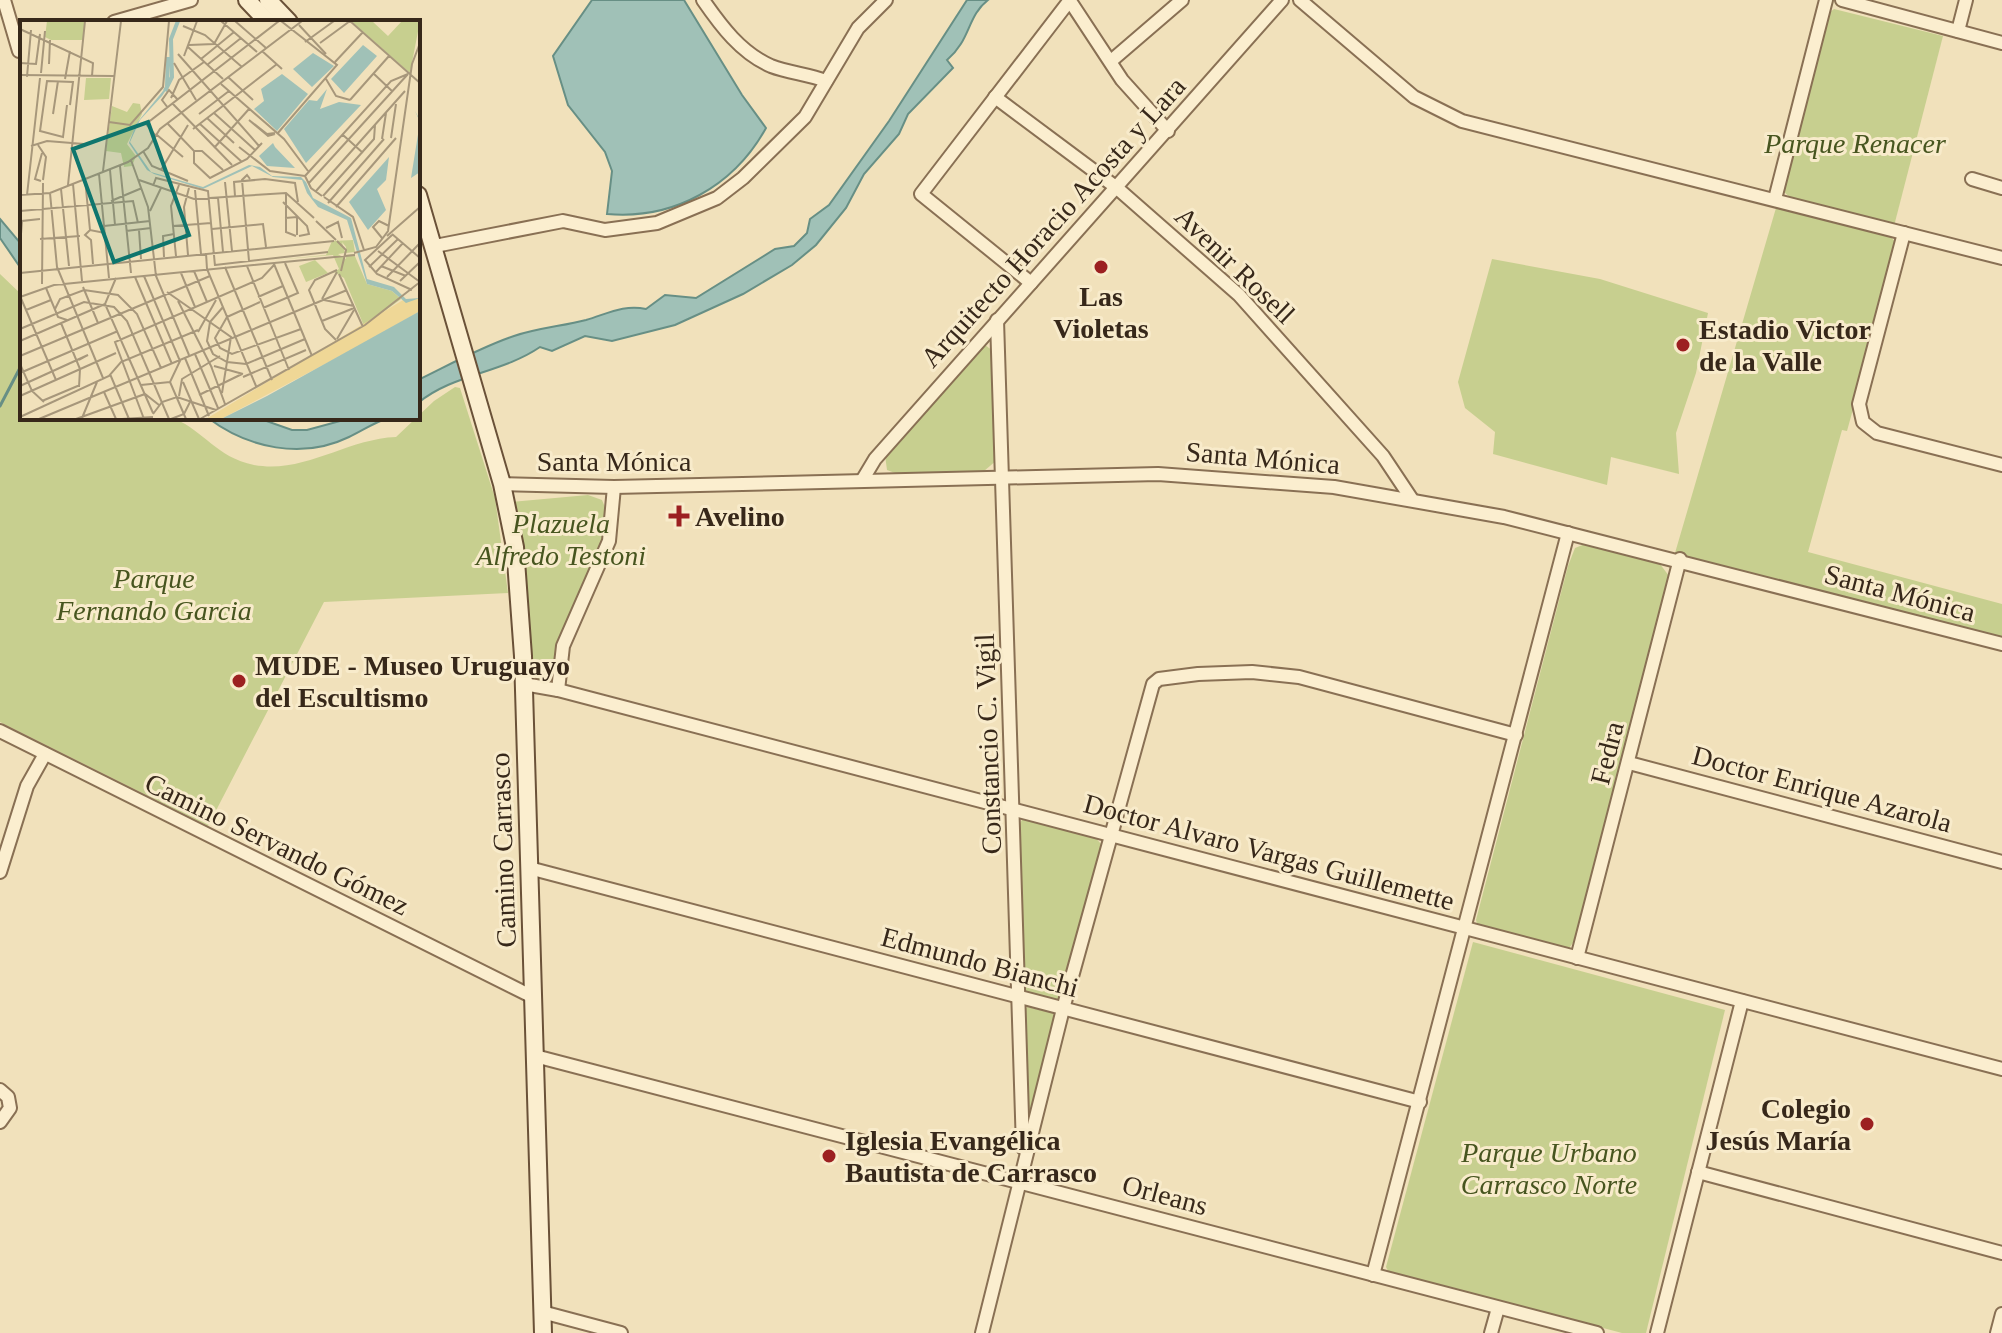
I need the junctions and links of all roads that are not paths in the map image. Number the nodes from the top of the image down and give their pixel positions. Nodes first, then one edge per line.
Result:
1 (4, 0) edge
2 (191, 0) edge
3 (247, 0) edge
4 (268, 0) edge
5 (703, 0) edge
6 (886, 0) edge
7 (1070, 0) edge
8 (1182, 0) edge
9 (1282, 0) edge
10 (1300, 0) edge
11 (1826, 0) edge
12 (1842, 0) edge
13 (1966, 0) edge
14 (121, 20) edge
15 (266, 20) edge
16 (287, 20) edge
17 (1958, 31) junction
18 (2002, 43) edge
19 (20, 50) edge
20 (1111, 61) junction
21 (826, 81) junction
22 (995, 97) junction
23 (1168, 131) junction
24 (1972, 179) dead end
25 (1117, 188) junction
26 (2002, 188) edge
27 (1775, 199) junction
28 (420, 201) edge
29 (1904, 233) junction
30 (435, 246) junction
31 (2002, 258) edge
32 (1031, 283) junction
33 (997, 320) junction
34 (2002, 465) edge
35 (1003, 478) junction
36 (863, 479) junction
37 (502, 484) junction
38 (614, 487) junction
39 (1411, 498) junction
40 (1568, 533) junction
41 (1680, 559) junction
42 (2002, 644) edge
43 (524, 684) junction
44 (558, 690) junction
45 (0, 731) edge
46 (1516, 735) junction
47 (45, 754) junction
48 (1629, 763) junction
49 (1014, 809) junction
50 (1111, 835) junction
51 (2002, 862) edge
52 (529, 868) junction
53 (0, 872) edge
54 (1465, 929) junction
55 (1577, 958) junction
56 (533, 997) junction
57 (1018, 997) junction
58 (1742, 1001) junction
59 (1063, 1009) junction
60 (535, 1056) junction
61 (2002, 1069) edge
62 (0, 1090) edge
63 (1420, 1102) junction
64 (0, 1122) edge
65 (1024, 1166) junction
66 (1698, 1172) junction
67 (1020, 1181) junction
68 (2002, 1253) edge
69 (1373, 1275) junction
70 (1498, 1308) junction
71 (542, 1312) junction
72 (2002, 1314) edge
73 (543, 1333) edge
74 (621, 1333) edge
75 (982, 1333) edge
76 (1491, 1333) edge
77 (1597, 1333) edge
78 (1657, 1333) edge
79 (1997, 1333) edge

1 - 19 street
2 - 14 street
3 - 15 main road
4 - 16 main road
5 - 21 street
6 - 21 street
7 - 20 street
7 - 22 street
8 - 20 street
9 - 23 street, Arquitecto Horacio Acosta y Lara
10 - 27 street
11 - 27 street
12 - 17 street
13 - 17 street
17 - 18 street
20 - 23 street
21 - 30 street
22 - 25 street, Avenir Rosell
22 - 32 street
23 - 25 street, Arquitecto Horacio Acosta y Lara
24 - 26 street
25 - 32 street, Arquitecto Horacio Acosta y Lara
25 - 39 street, Avenir Rosell
27 - 29 street
28 - 30 main road, Camino Carrasco
29 - 31 street
29 - 34 street
30 - 37 main road, Camino Carrasco
32 - 33 street, Arquitecto Horacio Acosta y Lara
33 - 35 street, Constancio C. Vigil
33 - 36 street, Arquitecto Horacio Acosta y Lara
35 - 36 street, Santa Mónica
35 - 39 street, Santa Mónica
35 - 49 street, Constancio C. Vigil
36 - 38 street, Santa Mónica
37 - 38 street, Santa Mónica
37 - 43 main road, Camino Carrasco
38 - 44 street
39 - 40 street, Santa Mónica
40 - 41 street, Santa Mónica
40 - 46 street
41 - 42 street, Santa Mónica
41 - 48 street, Fedra
43 - 44 street, Doctor Alvaro Vargas Guillemette
43 - 52 main road, Camino Carrasco
44 - 49 street, Doctor Alvaro Vargas Guillemette
45 - 47 street, Camino Servando Gómez
46 - 50 street
46 - 54 street
47 - 53 street
47 - 56 street, Camino Servando Gómez
48 - 51 street, Doctor Enrique Azarola
48 - 55 street, Fedra
49 - 50 street, Doctor Alvaro Vargas Guillemette
49 - 57 street, Constancio C. Vigil
50 - 54 street, Doctor Alvaro Vargas Guillemette
50 - 59 street
52 - 56 main road, Camino Carrasco
52 - 57 street, Edmundo Bianchi
54 - 55 street, Doctor Alvaro Vargas Guillemette
54 - 63 street
55 - 58 street, Doctor Alvaro Vargas Guillemette
56 - 60 main road, Camino Carrasco
57 - 59 street, Edmundo Bianchi
57 - 65 street, Constancio C. Vigil
58 - 61 street, Doctor Alvaro Vargas Guillemette
58 - 66 street
59 - 63 street, Edmundo Bianchi
59 - 65 street
60 - 67 street, Orleans
60 - 71 main road, Camino Carrasco
62 - 64 street
63 - 69 street
65 - 67 street
66 - 68 street
66 - 78 street
67 - 69 street, Orleans
67 - 75 street
69 - 70 street, Orleans
70 - 76 street
70 - 77 street, Orleans
71 - 73 main road, Camino Carrasco
71 - 74 street
72 - 79 street

